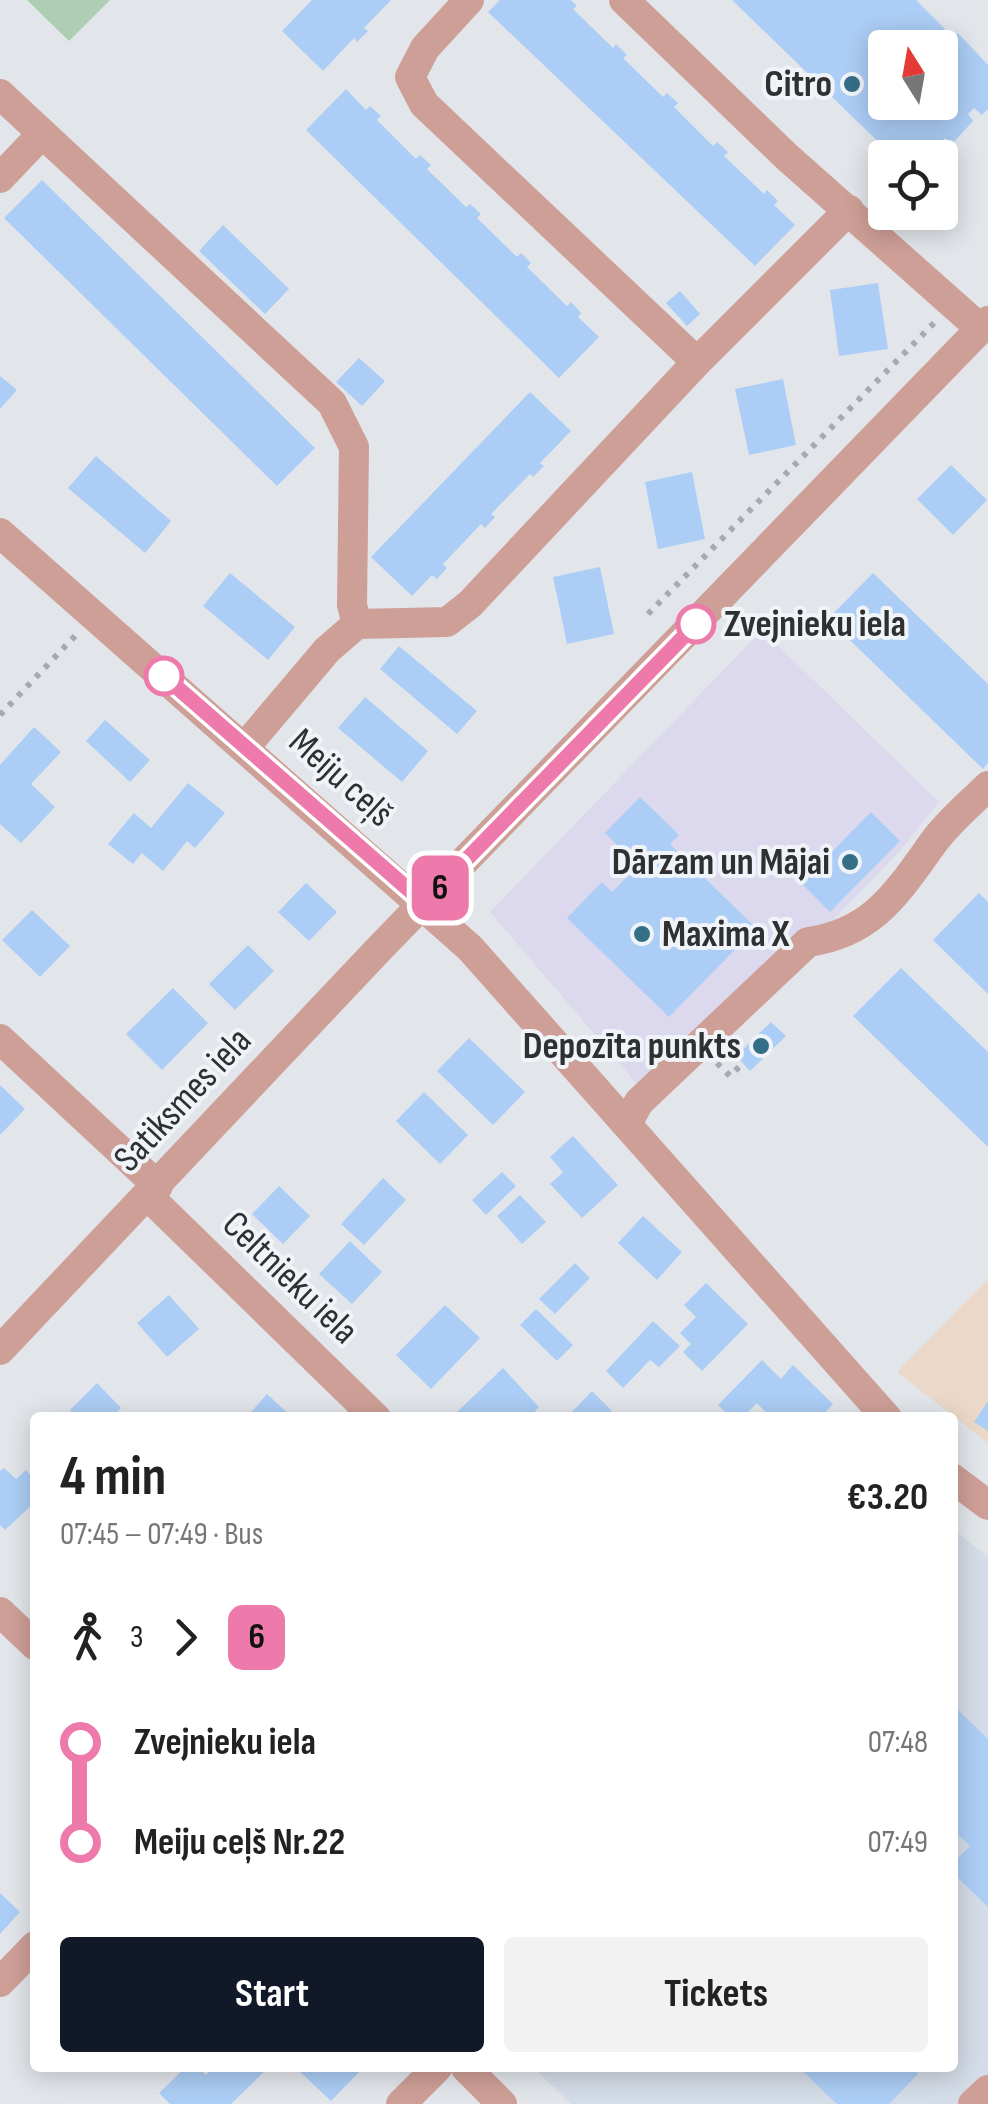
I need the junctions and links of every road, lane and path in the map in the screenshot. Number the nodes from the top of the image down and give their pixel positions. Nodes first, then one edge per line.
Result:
1 (470, 0) edge
2 (624, 0) edge
3 (0, 94) edge
4 (41, 135) junction
5 (0, 178) edge
6 (850, 210) junction
7 (953, 304) junction
8 (984, 325) edge
9 (697, 362) junction
10 (0, 532) edge
11 (648, 614) dead end
12 (95, 616) junction
13 (357, 624) junction
14 (0, 715) edge
15 (245, 746) junction
16 (988, 786) edge
17 (424, 903) junction
18 (0, 1039) edge
19 (628, 1122) junction
20 (153, 1191) junction
21 (0, 1350) edge
22 (370, 1412) edge
23 (883, 1412) edge
24 (958, 1482) edge
25 (988, 1505) edge
26 (0, 1612) edge
27 (30, 1640) edge
28 (30, 1951) edge
29 (0, 1982) edge
30 (433, 2072) edge
31 (470, 2072) edge
32 (988, 2090) edge
33 (401, 2104) edge
34 (502, 2104) edge
35 (973, 2104) edge

1 - 9 street
2 - 6 street
3 - 4 street
4 - 5 street
4 - 13 street
6 - 7 street
6 - 9 street
7 - 8 street
7 - 11 path
8 - 17 street
9 - 13 street
10 - 12 street, Meiju ceļš
12 - 14 path
12 - 15 street, Meiju ceļš
13 - 15 street
15 - 17 street, Meiju ceļš
16 - 19 street
17 - 19 street, Meiju ceļš
17 - 20 street, Satiksmes iela
18 - 20 street, Celtnieku iela
19 - 23 street, Meiju ceļš
20 - 21 street, Satiksmes iela
20 - 22 street, Celtnieku iela
24 - 25 street
26 - 27 street
28 - 29 street
30 - 33 street
31 - 34 street
32 - 35 street

